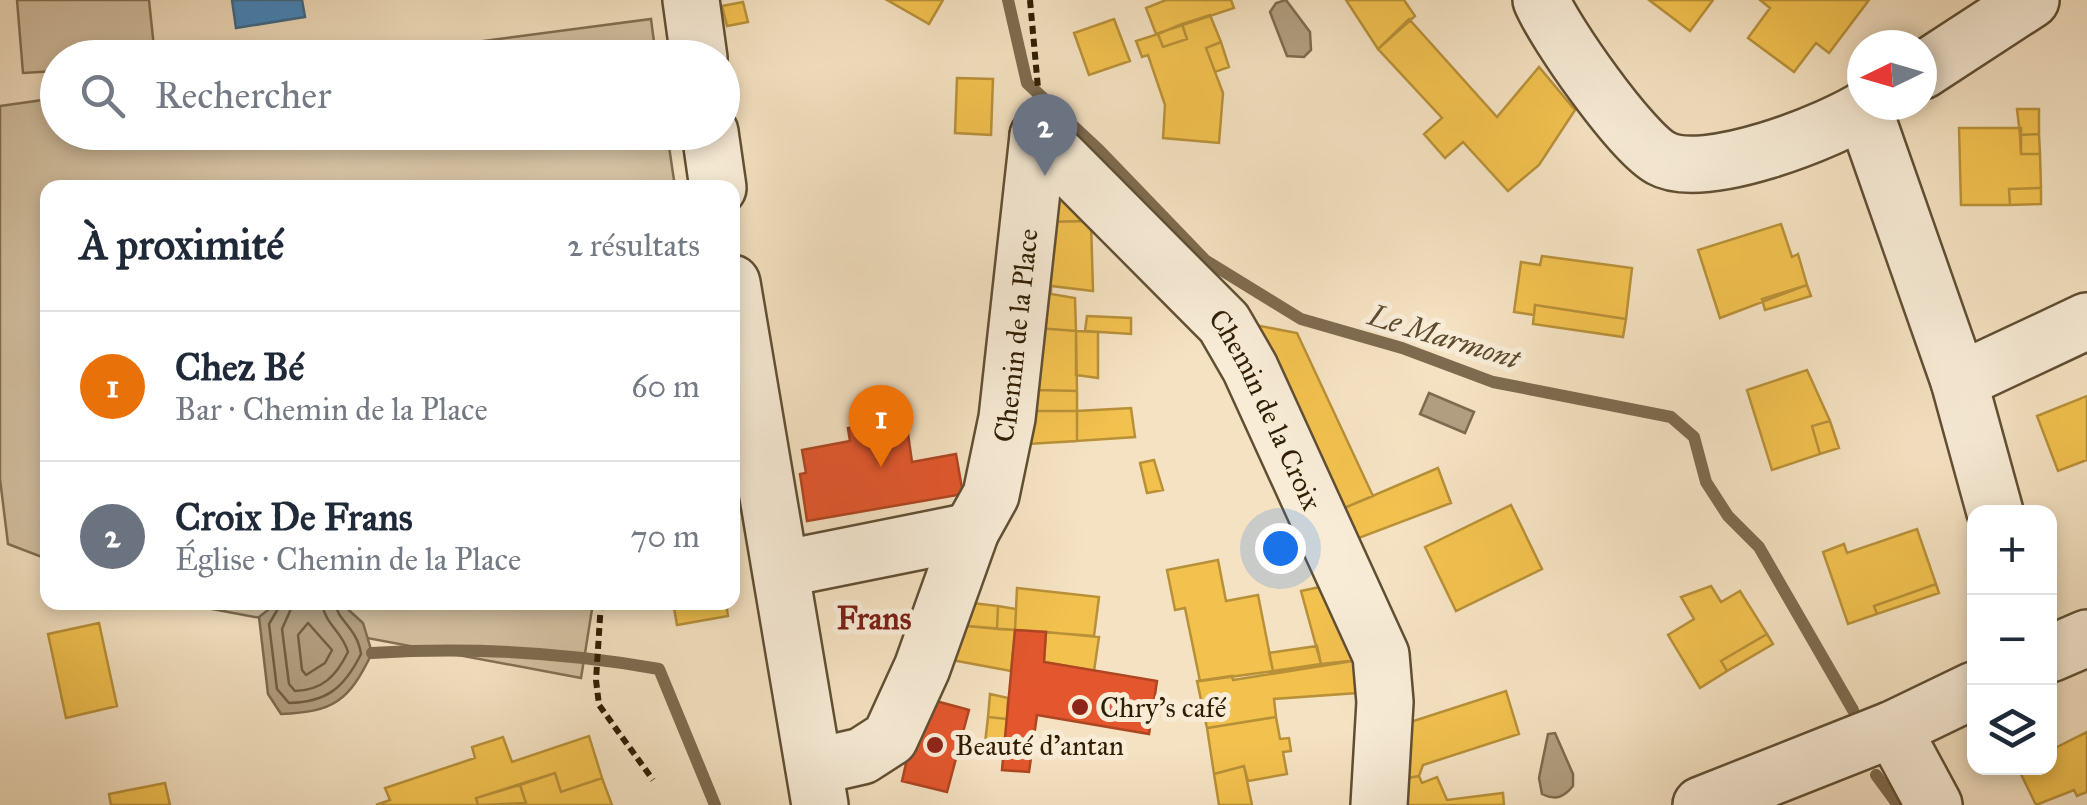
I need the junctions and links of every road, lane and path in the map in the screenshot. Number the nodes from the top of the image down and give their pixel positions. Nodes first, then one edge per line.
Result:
1 (690, 0) edge
2 (1030, 0) edge
3 (1542, 0) edge
4 (2031, 0) edge
5 (696, 40) edge
6 (1937, 61) edge
7 (1039, 70) dead end
8 (1847, 116) edge
9 (1871, 120) edge
10 (1038, 136) joint
11 (2087, 321) edge
12 (740, 330) edge
13 (1959, 380) junction
14 (1993, 505) edge
15 (971, 531) junction
16 (782, 569) junction
17 (601, 610) edge
18 (2087, 638) edge
19 (2057, 651) edge
20 (1967, 693) edge
21 (1894, 729) junction
22 (653, 780) dead end
23 (817, 786) edge
24 (1379, 805) edge
25 (1701, 805) edge
26 (1934, 805) edge

1 - 5 street
2 - 7 path
3 - 8 street
4 - 6 street
9 - 13 street
10 - 15 street, Chemin de la Place
10 - 24 street, Chemin de la Croix
11 - 13 street
12 - 16 street
13 - 14 street
15 - 16 street
15 - 23 street, Chemin de la Place
16 - 23 street
17 - 22 path
18 - 19 street
20 - 21 street
21 - 25 street
21 - 26 street

